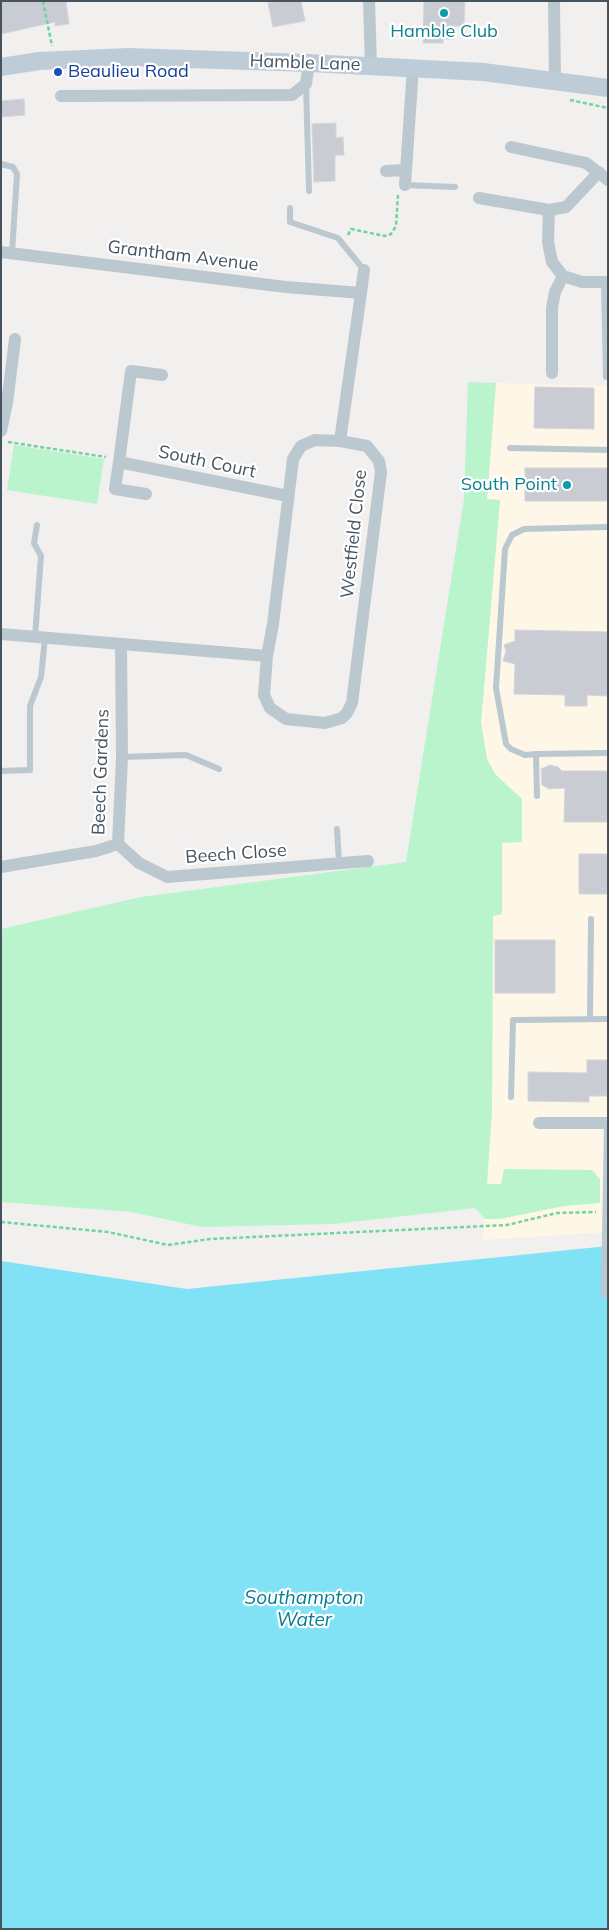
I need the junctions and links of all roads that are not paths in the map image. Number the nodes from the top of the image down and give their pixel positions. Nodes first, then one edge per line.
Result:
1 (369, 1) edge
2 (554, 1) edge
3 (309, 63) junction
4 (372, 66) junction
5 (1, 67) edge
6 (413, 67) junction
7 (555, 81) junction
8 (306, 84) junction
9 (608, 88) edge
10 (68, 100) dead end
11 (510, 147) dead end
12 (1, 164) edge
13 (405, 170) junction
14 (386, 171) dead end
15 (604, 176) edge
16 (405, 186) joint
17 (455, 187) dead end
18 (309, 191) dead end
19 (479, 198) dead end
20 (290, 208) dead end
21 (548, 210) junction
22 (7, 252) edge
23 (364, 270) joint
24 (563, 276) junction
25 (606, 282) edge
26 (362, 293) junction
27 (15, 339) dead end
28 (552, 373) dead end
29 (162, 376) dead end
30 (606, 377) dead end
31 (1, 431) edge
32 (340, 440) junction
33 (510, 448) dead end
34 (608, 450) edge
35 (120, 460) junction
36 (146, 494) dead end
37 (288, 496) junction
38 (37, 525) dead end
39 (608, 527) edge
40 (1, 634) edge
41 (40, 638) junction
42 (121, 644) junction
43 (267, 656) junction
44 (608, 753) edge
45 (536, 754) junction
46 (122, 757) junction
47 (219, 769) dead end
48 (1, 771) edge
49 (537, 796) dead end
50 (337, 829) dead end
51 (118, 844) junction
52 (368, 861) dead end
53 (339, 863) junction
54 (1, 867) edge
55 (591, 919) dead end
56 (590, 1019) junction
57 (608, 1019) edge
58 (511, 1097) dead end
59 (539, 1123) dead end
60 (607, 1123) edge
61 (604, 1295) dead end

1 - 4 street
2 - 7 street
3 - 4 main road, Hamble Lane
3 - 5 main road, Hamble Lane
3 - 8 street
4 - 6 main road, Hamble Lane
6 - 7 main road, Hamble Lane
6 - 13 street
7 - 9 main road, Hamble Lane
8 - 10 street
8 - 18 lane
11 - 15 street
12 - 22 lane
13 - 14 street
13 - 16 street
15 - 21 street
16 - 17 lane
19 - 21 street
20 - 23 lane
21 - 24 street
22 - 26 street, Grantham Avenue
23 - 26 street
24 - 25 street
24 - 28 street
25 - 30 lane
26 - 32 street
27 - 31 street
29 - 35 street
32 - 37 street, Westfield Close
32 - 43 street, Westfield Close
33 - 34 lane
35 - 36 street
35 - 37 street, South Court
37 - 43 street, Westfield Close
38 - 41 lane
39 - 45 lane
40 - 41 street
41 - 42 street
41 - 48 lane
42 - 43 street
42 - 46 street, Beech Gardens
44 - 45 lane
45 - 49 lane
46 - 47 lane
46 - 51 street, Beech Gardens
50 - 53 lane
51 - 53 street, Beech Close
51 - 54 street, Beech Gardens
52 - 53 street, Beech Close
55 - 56 lane
56 - 57 lane
56 - 58 lane
59 - 60 street
60 - 61 lane

